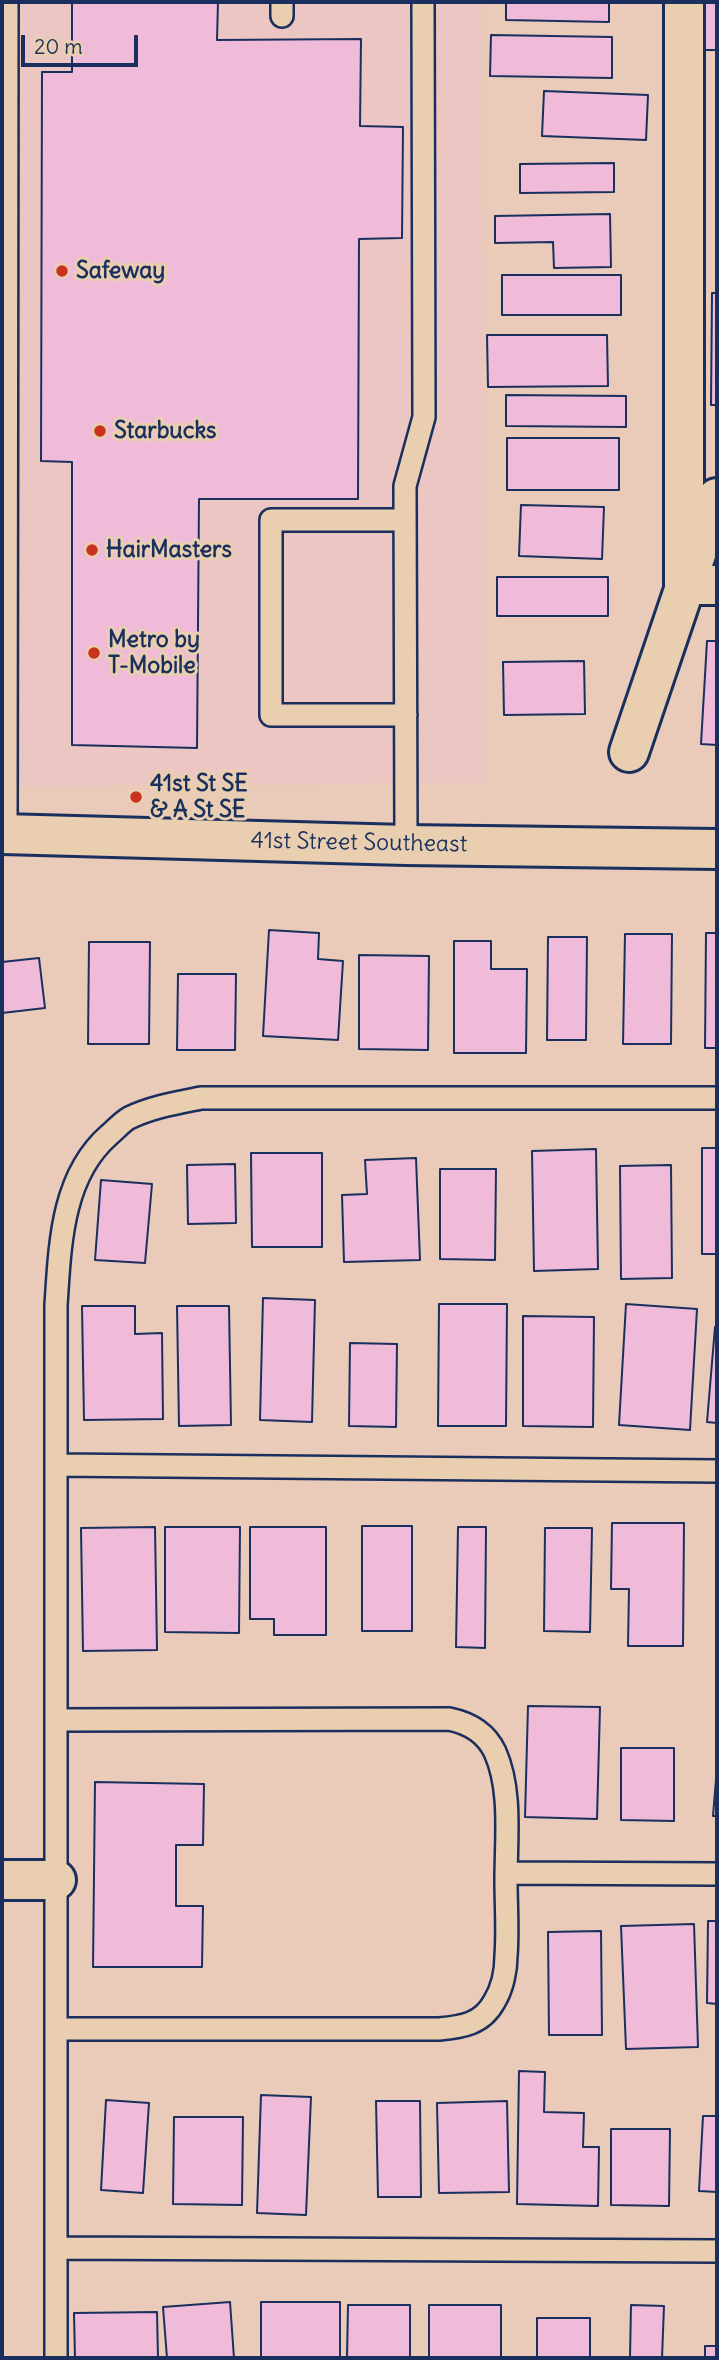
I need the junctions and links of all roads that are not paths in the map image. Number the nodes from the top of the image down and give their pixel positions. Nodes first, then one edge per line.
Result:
1 (7, 2) edge
2 (424, 2) edge
3 (684, 2) edge
4 (4, 36) edge
5 (717, 498) edge
6 (405, 520) junction
7 (701, 585) edge
8 (4, 696) edge
9 (406, 715) junction
10 (629, 752) dead end
11 (4, 834) edge
12 (406, 845) junction
13 (717, 849) edge
14 (717, 1098) edge
15 (56, 1465) junction
16 (717, 1471) edge
17 (56, 1720) junction
18 (506, 1873) junction
19 (717, 1874) edge
20 (56, 1880) junction
21 (2, 1881) edge
22 (56, 2029) junction
23 (56, 2248) junction
24 (717, 2251) edge
25 (56, 2358) edge

1 - 4 lane
2 - 6 lane
3 - 7 street
4 - 8 lane
5 - 7 street
6 - 9 lane
6 - 9 lane
7 - 10 street
8 - 11 lane
9 - 12 lane
11 - 12 street, 41st Street Southeast
12 - 13 street, 41st Street Southeast
14 - 15 lane
15 - 16 lane
15 - 17 lane
17 - 18 lane
17 - 20 lane
18 - 19 lane
18 - 22 lane
20 - 21 street
20 - 22 lane
22 - 23 lane
23 - 24 lane
23 - 25 lane

